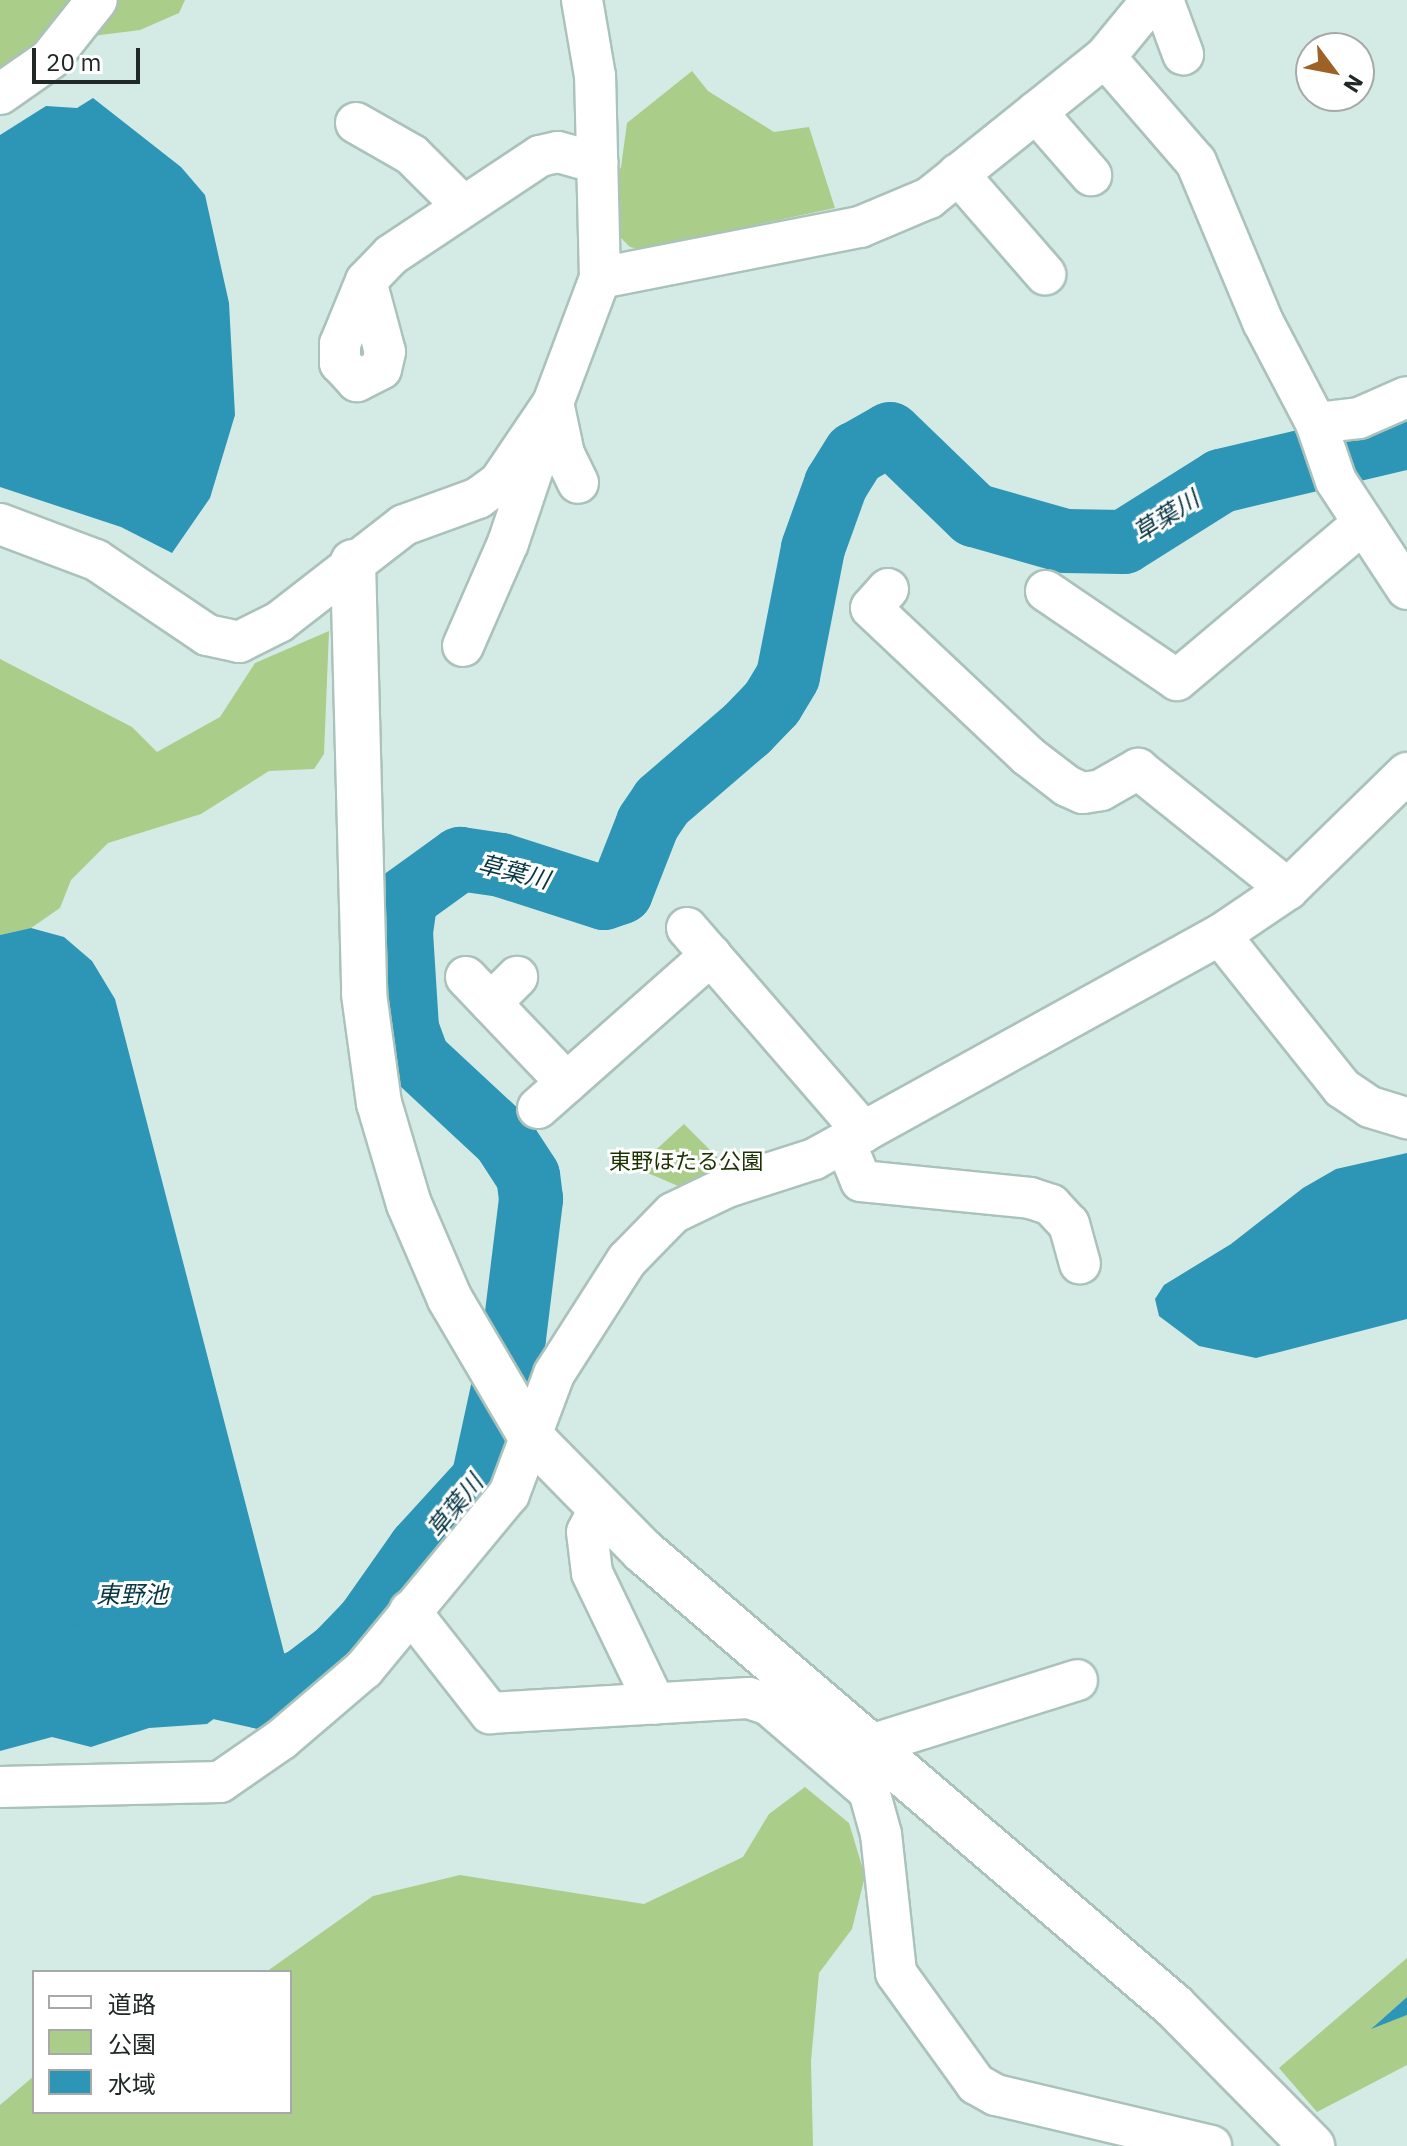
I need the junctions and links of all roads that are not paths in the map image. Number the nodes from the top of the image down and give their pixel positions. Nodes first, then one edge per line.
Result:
1 (97, 0) edge
2 (582, 0) edge
3 (1152, 0) edge
4 (1163, 0) edge
5 (1183, 54) dead end
6 (1105, 57) junction
7 (0, 94) edge
8 (1036, 112) junction
9 (356, 123) dead end
10 (598, 163) junction
11 (958, 174) junction
12 (1091, 175) dead end
13 (462, 205) junction
14 (1045, 274) dead end
15 (600, 278) junction
16 (366, 281) dead end
17 (1407, 397) edge
18 (553, 403) junction
19 (1319, 430) junction
20 (578, 483) dead end
21 (0, 524) edge
22 (1361, 525) junction
23 (353, 562) junction
24 (888, 589) dead end
25 (1407, 589) edge
26 (1046, 591) dead end
27 (463, 646) dead end
28 (1407, 773) edge
29 (1288, 889) junction
30 (1220, 935) junction
31 (491, 985) dead end
32 (1407, 1118) edge
33 (855, 1137) junction
34 (1080, 1264) dead end
35 (531, 1437) junction
36 (600, 1507) junction
37 (410, 1611) junction
38 (1077, 1680) dead end
39 (655, 1704) junction
40 (867, 1746) junction
41 (0, 1787) edge
42 (1211, 2146) edge
43 (1312, 2146) edge

1 - 7 street
2 - 10 street
3 - 6 street
4 - 5 street
6 - 8 street
6 - 19 street
8 - 11 street
8 - 12 street
9 - 13 street
10 - 13 street
10 - 15 street
11 - 14 street
11 - 15 street
13 - 16 street
15 - 18 street
17 - 19 street
18 - 20 street
18 - 23 street
18 - 27 street
19 - 22 street
21 - 23 street
22 - 25 street
22 - 26 street
23 - 35 street
24 - 29 street
28 - 29 street
29 - 30 street
30 - 32 street
30 - 33 street
31 - 33 street
33 - 34 street
33 - 35 street
35 - 36 street
35 - 37 street
36 - 39 street
36 - 40 street
37 - 39 street
37 - 41 street
38 - 40 street
39 - 42 street
40 - 43 street

